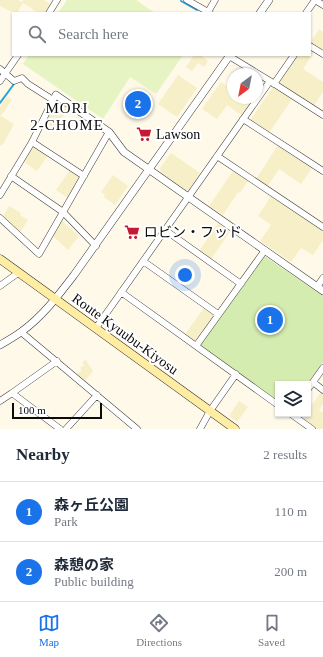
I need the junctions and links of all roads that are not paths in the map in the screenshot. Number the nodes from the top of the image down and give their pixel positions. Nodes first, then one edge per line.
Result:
1 (187, 0) edge
2 (215, 0) edge
3 (269, 0) edge
4 (315, 0) edge
5 (54, 1) edge
6 (323, 5) edge
7 (49, 12) edge
8 (209, 12) edge
9 (261, 12) edge
10 (307, 12) edge
11 (311, 47) edge
12 (323, 54) edge
13 (17, 56) edge
14 (229, 56) edge
15 (293, 56) edge
16 (0, 69) edge
17 (5, 73) junction
18 (0, 81) edge
19 (272, 82) junction
20 (54, 97) junction
21 (323, 115) edge
22 (243, 119) junction
23 (109, 132) junction
24 (32, 142) junction
25 (217, 156) junction
26 (150, 169) junction
27 (323, 171) edge
28 (11, 176) junction
29 (84, 176) junction
30 (0, 195) edge
31 (189, 197) junction
32 (63, 212) junction
33 (0, 218) edge
34 (323, 227) edge
35 (165, 230) junction
36 (96, 246) junction
37 (264, 250) junction
38 (0, 259) edge
39 (143, 261) junction
40 (18, 273) junction
41 (323, 278) edge
42 (241, 284) junction
43 (0, 286) edge
44 (320, 289) edge
45 (122, 292) junction
46 (55, 299) junction
47 (218, 314) junction
48 (96, 328) junction
49 (21, 332) junction
50 (0, 345) edge
51 (196, 346) junction
52 (56, 361) junction
53 (323, 368) edge
54 (236, 374) junction
55 (313, 382) junction
56 (311, 385) edge
57 (323, 390) edge
58 (12, 393) junction
59 (97, 395) junction
60 (0, 400) edge
61 (275, 403) edge
62 (210, 411) junction
63 (295, 417) edge
64 (60, 429) edge
65 (66, 429) edge
66 (138, 429) edge
67 (200, 429) edge
68 (235, 429) edge
69 (312, 429) edge

1 - 8 street
2 - 8 street
3 - 9 street
4 - 6 street
4 - 10 street
5 - 7 street
11 - 12 street
13 - 17 street
14 - 19 street
14 - 26 street
15 - 19 street
16 - 17 street
17 - 18 street
17 - 20 street
19 - 21 street
19 - 22 street
20 - 23 street
20 - 24 street
22 - 25 street
22 - 27 street
23 - 26 street
23 - 29 street
24 - 28 street
24 - 29 street
25 - 31 street
25 - 34 street
26 - 31 street
26 - 36 street
28 - 30 street
28 - 32 street
29 - 32 street
31 - 35 street
31 - 37 street
32 - 33 street
32 - 36 street
35 - 39 street
35 - 42 street
36 - 46 street
37 - 42 street
37 - 44 street
38 - 40 main road, Route Kyuubu-Kiyosu
39 - 45 street
39 - 47 street
40 - 43 street
40 - 46 main road, Route Kyuubu-Kiyosu
41 - 44 street
42 - 47 street
45 - 48 street
45 - 51 street
46 - 48 main road, Route Kyuubu-Kiyosu
46 - 49 street
47 - 51 street
48 - 62 main road, Route Kyuubu-Kiyosu
49 - 50 street
49 - 52 street
51 - 54 street
52 - 58 street
52 - 59 street
53 - 55 street
54 - 61 street
54 - 62 street
55 - 56 street
55 - 57 street
58 - 60 street
58 - 64 street
59 - 65 street
59 - 66 street
62 - 67 street
62 - 68 main road, Route Kyuubu-Kiyosu
63 - 69 street

